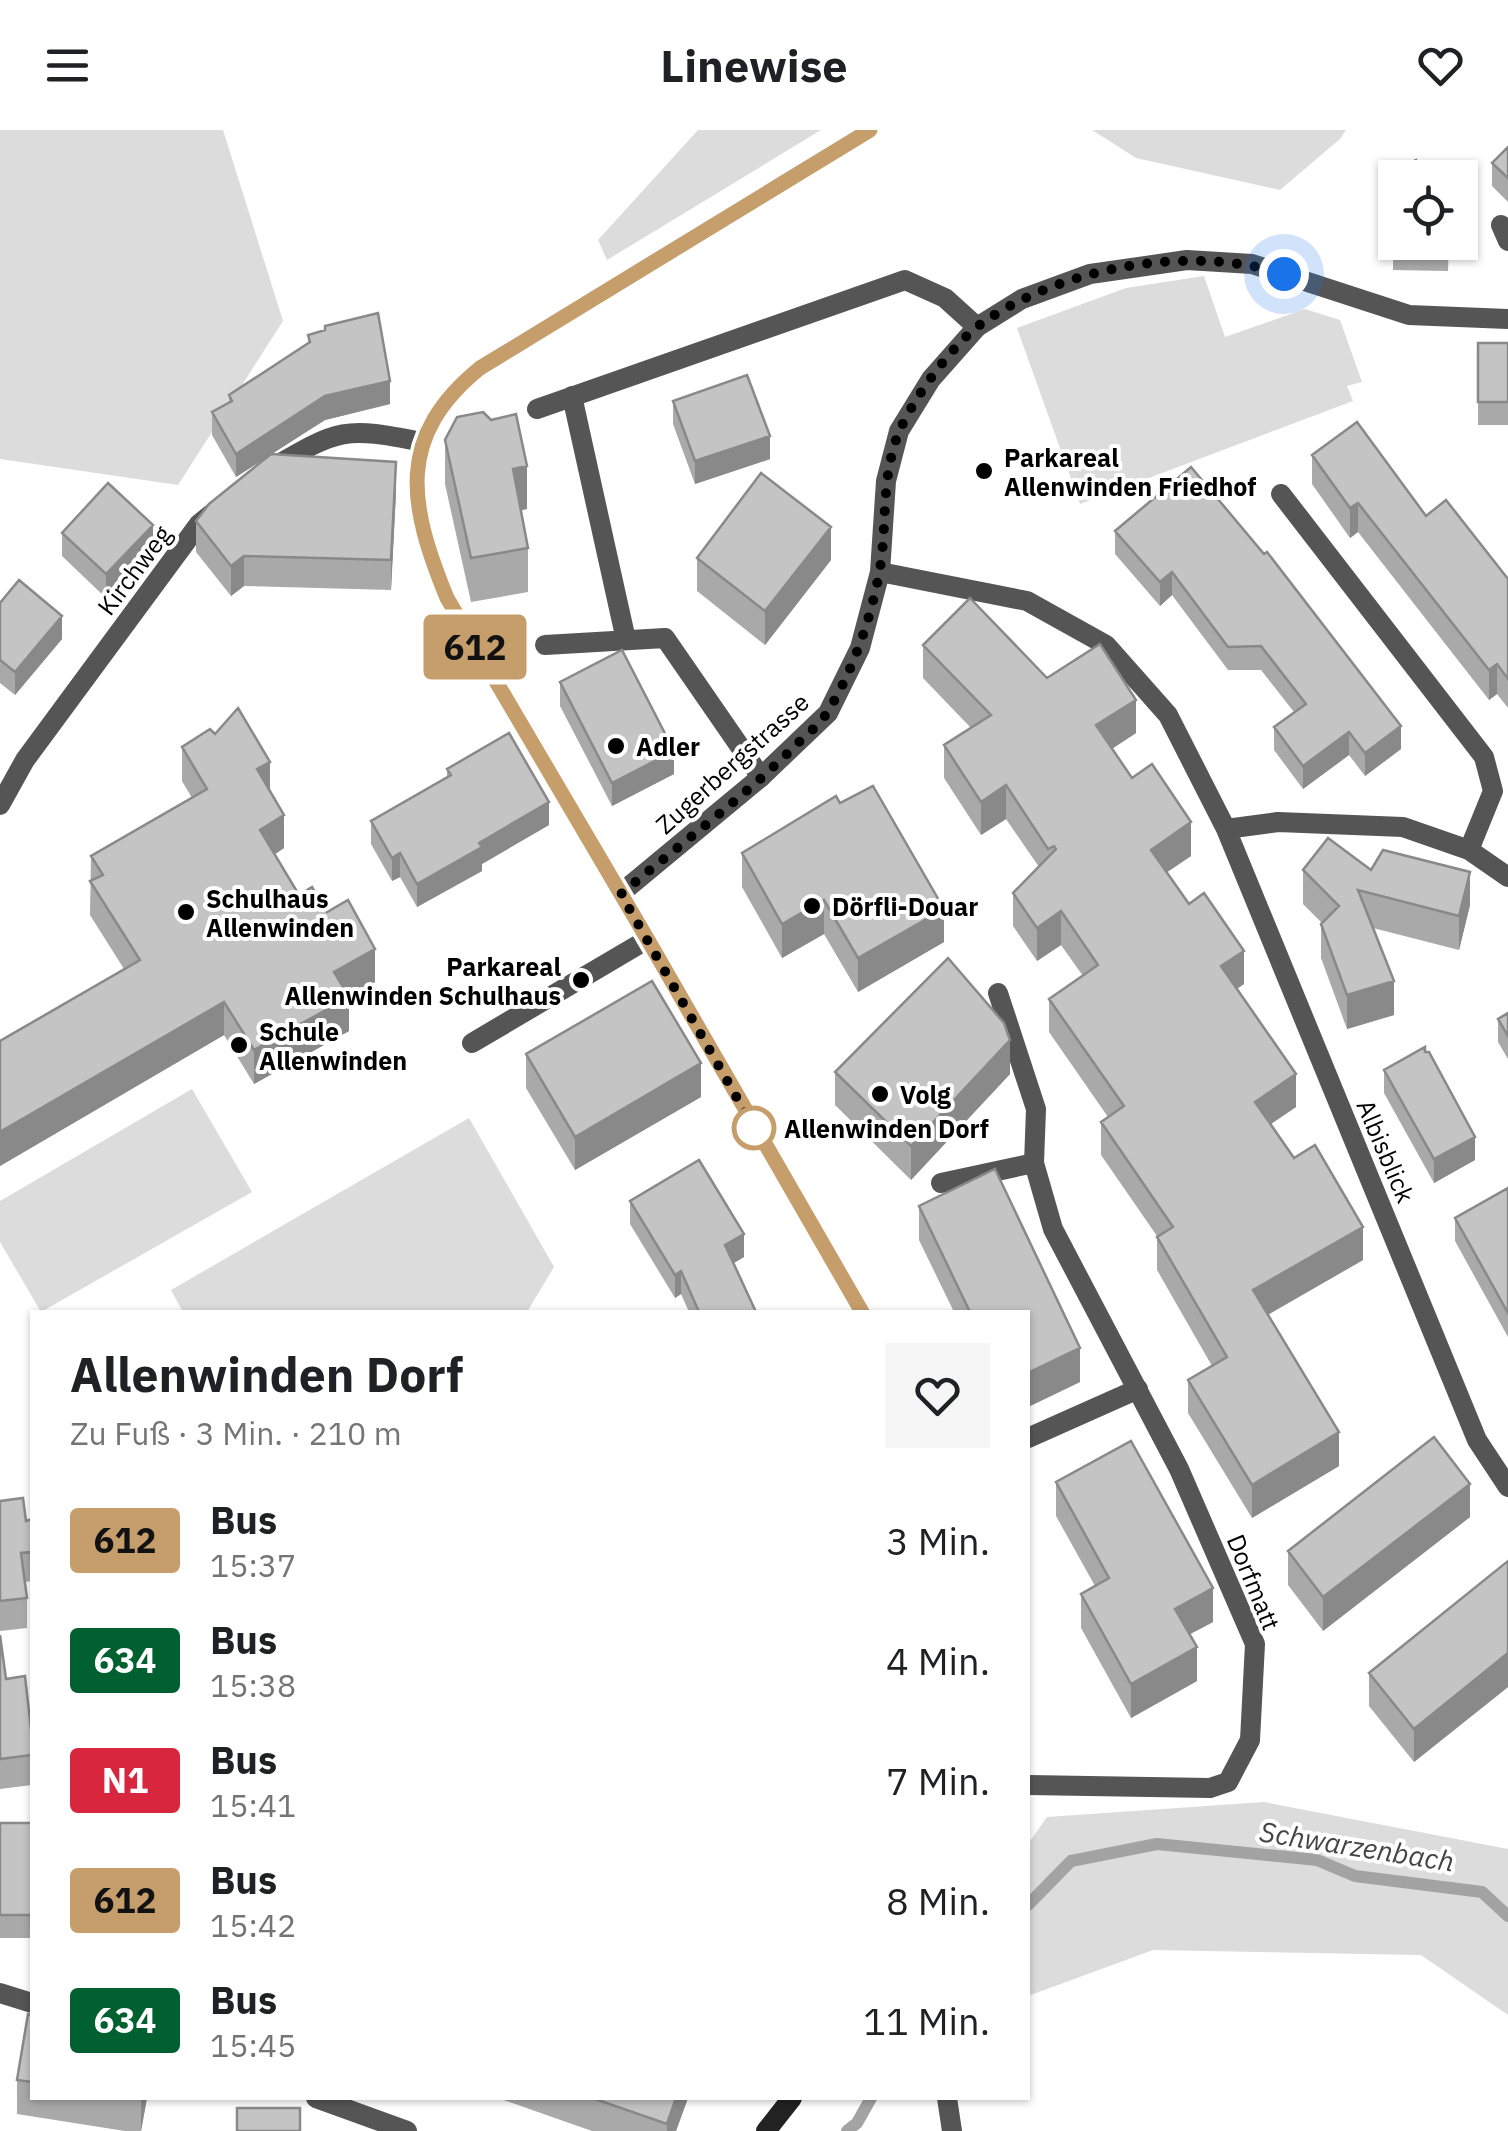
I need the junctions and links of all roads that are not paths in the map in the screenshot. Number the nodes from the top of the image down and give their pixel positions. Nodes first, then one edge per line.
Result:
1 (870, 130) edge
2 (1508, 319) edge
3 (977, 327) junction
4 (572, 396) junction
5 (538, 409) dead end
6 (422, 442) junction
7 (1281, 494) dead end
8 (880, 572) junction
9 (626, 640) junction
10 (545, 644) dead end
11 (761, 777) junction
12 (0, 805) edge
13 (1226, 829) junction
14 (1469, 850) junction
15 (1508, 877) edge
16 (621, 894) junction
17 (648, 940) junction
18 (998, 993) dead end
19 (472, 1043) dead end
20 (1034, 1163) junction
21 (941, 1183) dead end
22 (861, 1310) edge
23 (1138, 1389) junction
24 (1030, 1437) edge
25 (1508, 1487) edge
26 (1030, 1786) edge
27 (0, 1992) edge
28 (30, 2002) edge
29 (322, 2100) edge
30 (790, 2100) edge
31 (947, 2100) edge
32 (408, 2131) edge
33 (766, 2131) edge
34 (952, 2131) edge

1 - 6 street
2 - 3 street, Zugerbergstrasse
3 - 4 street
3 - 8 street, Zugerbergstrasse
4 - 5 street
4 - 9 street
6 - 12 street, Kirchweg
6 - 16 street
7 - 14 street
8 - 11 street, Zugerbergstrasse
8 - 13 street, Albisblick
9 - 10 street
9 - 11 street
11 - 16 street, Zugerbergstrasse
13 - 14 street
13 - 25 street, Albisblick
14 - 15 street
16 - 17 street
17 - 19 street
17 - 22 street
18 - 20 street, Dorfmatt
20 - 21 street
20 - 23 street, Dorfmatt
23 - 24 street
23 - 26 street, Dorfmatt
27 - 28 street
29 - 32 street
30 - 33 street
31 - 34 street

